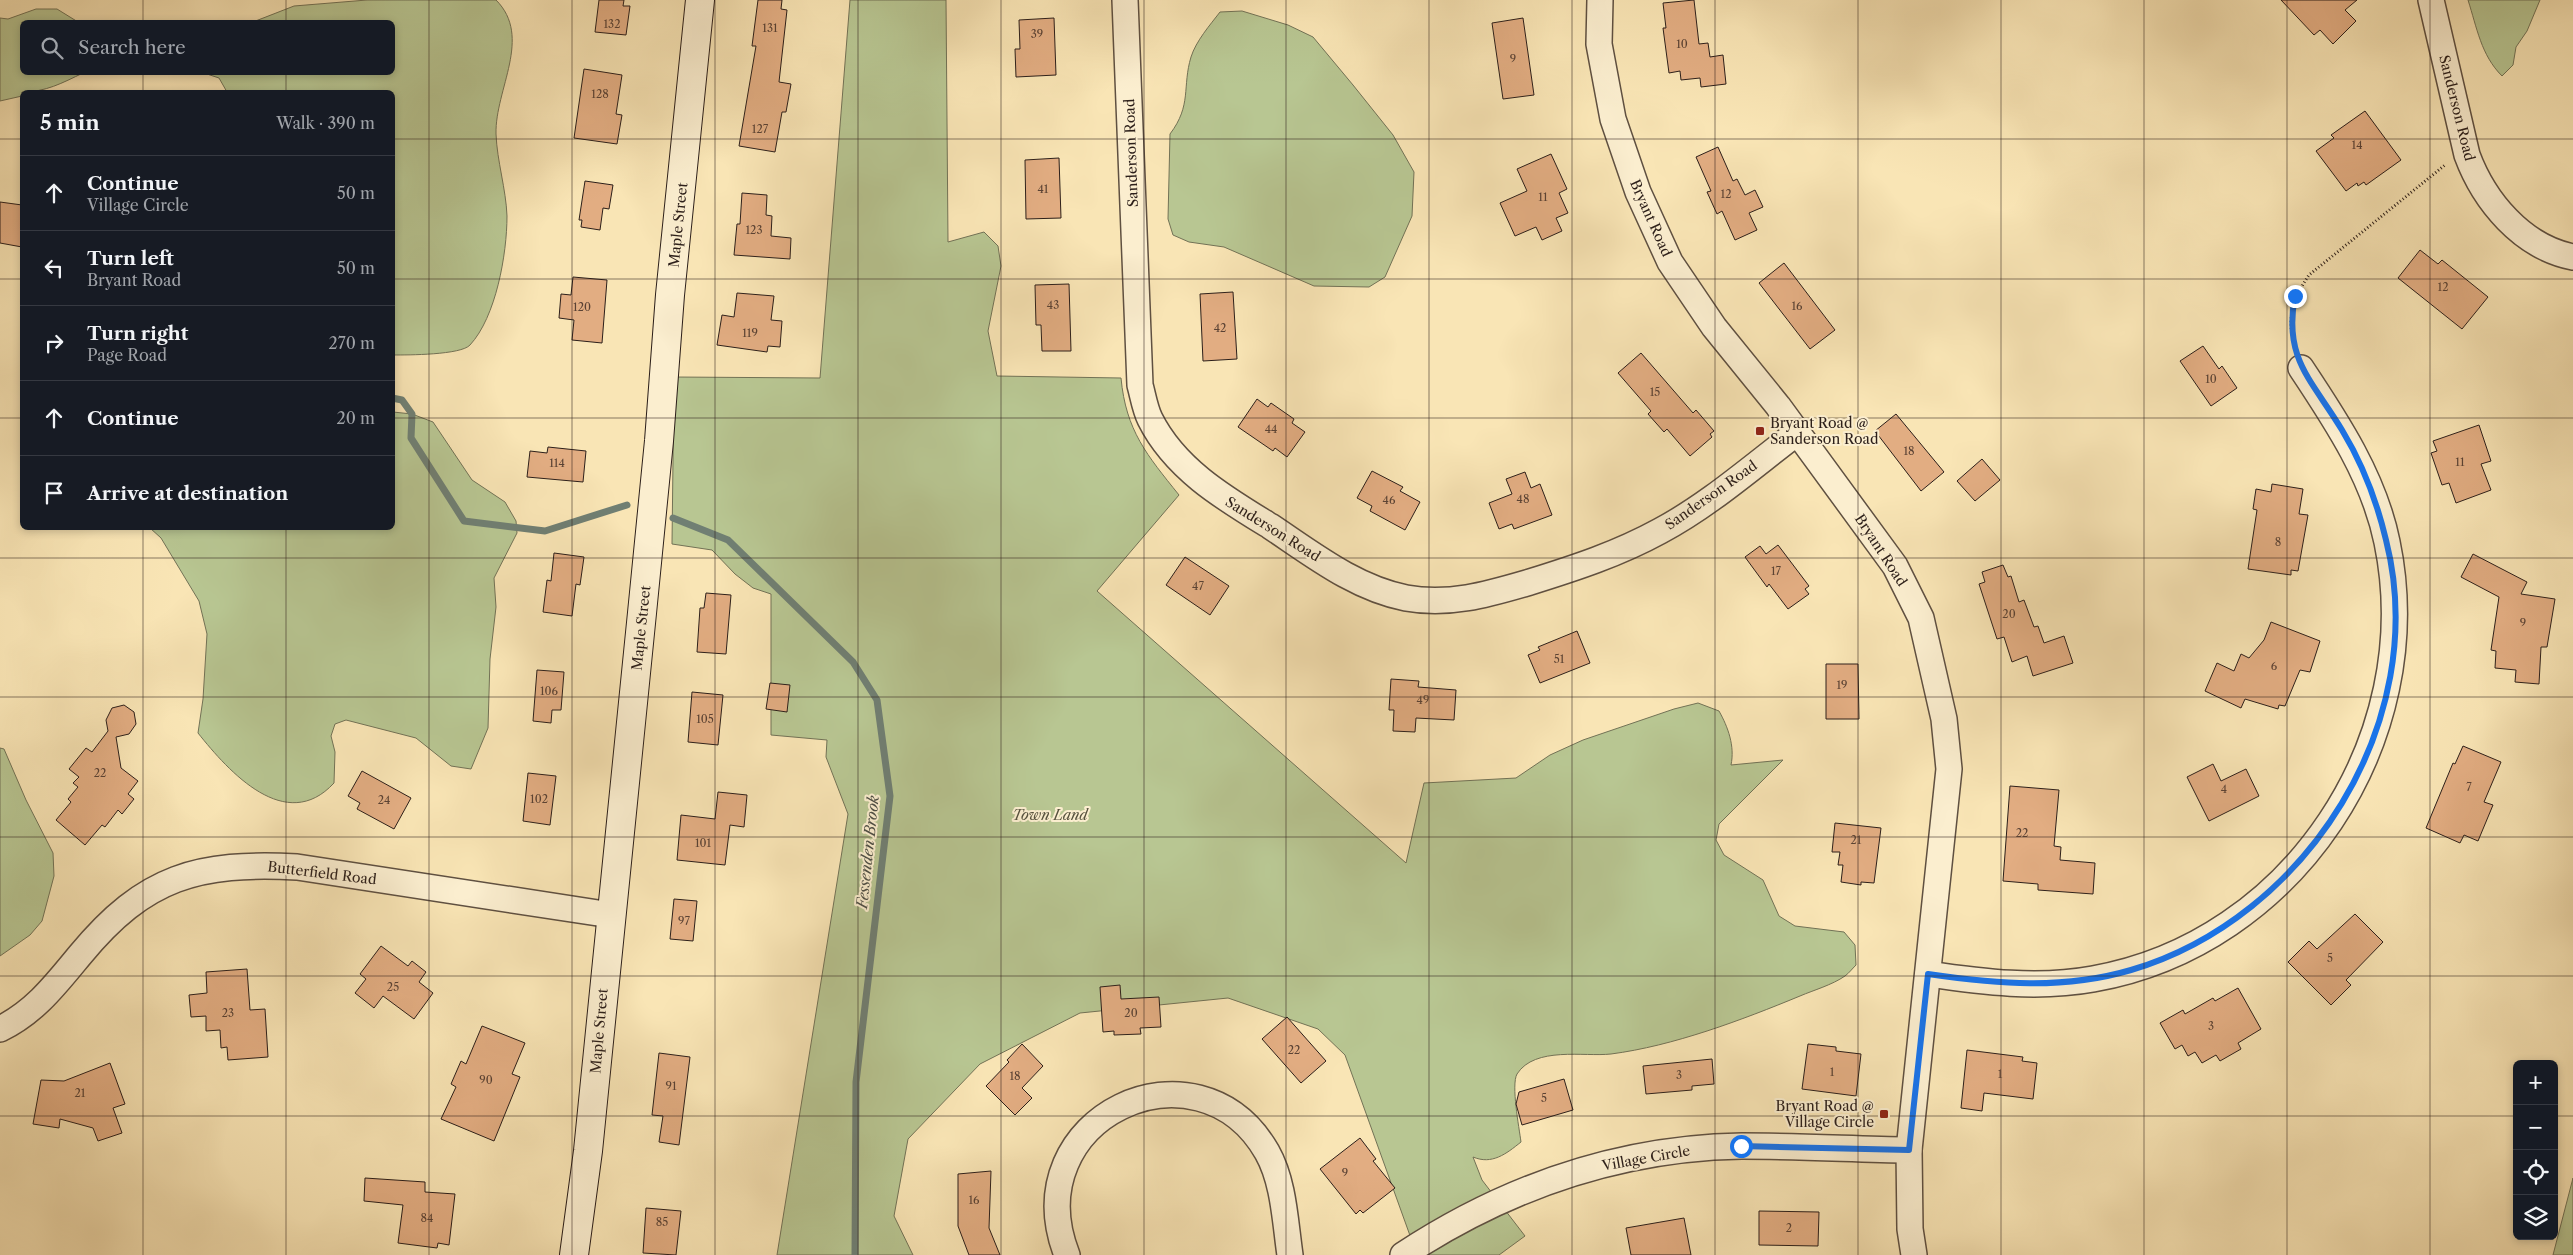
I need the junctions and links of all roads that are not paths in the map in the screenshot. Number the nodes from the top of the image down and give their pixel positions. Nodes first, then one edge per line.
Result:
1 (700, 0) edge
2 (1125, 0) edge
3 (1600, 0) edge
4 (2431, 0) edge
5 (2573, 257) edge
6 (2301, 368) road end
7 (1798, 432) junction
8 (611, 915) junction
9 (1928, 974) junction
10 (0, 1029) edge
11 (1909, 1150) junction
12 (574, 1255) edge
13 (1067, 1255) edge
14 (1290, 1255) edge
15 (1403, 1255) edge
16 (1914, 1255) edge

1 - 8 main road, Maple Street
2 - 7 street, Sanderson Road
3 - 7 street, Bryant Road
4 - 5 street, Sanderson Road
6 - 9 street
7 - 9 street, Bryant Road
8 - 10 street, Butterfield Road
8 - 12 main road, Maple Street
9 - 11 street, Bryant Road
11 - 15 street, Village Circle
11 - 16 street, Bryant Road
13 - 14 street

